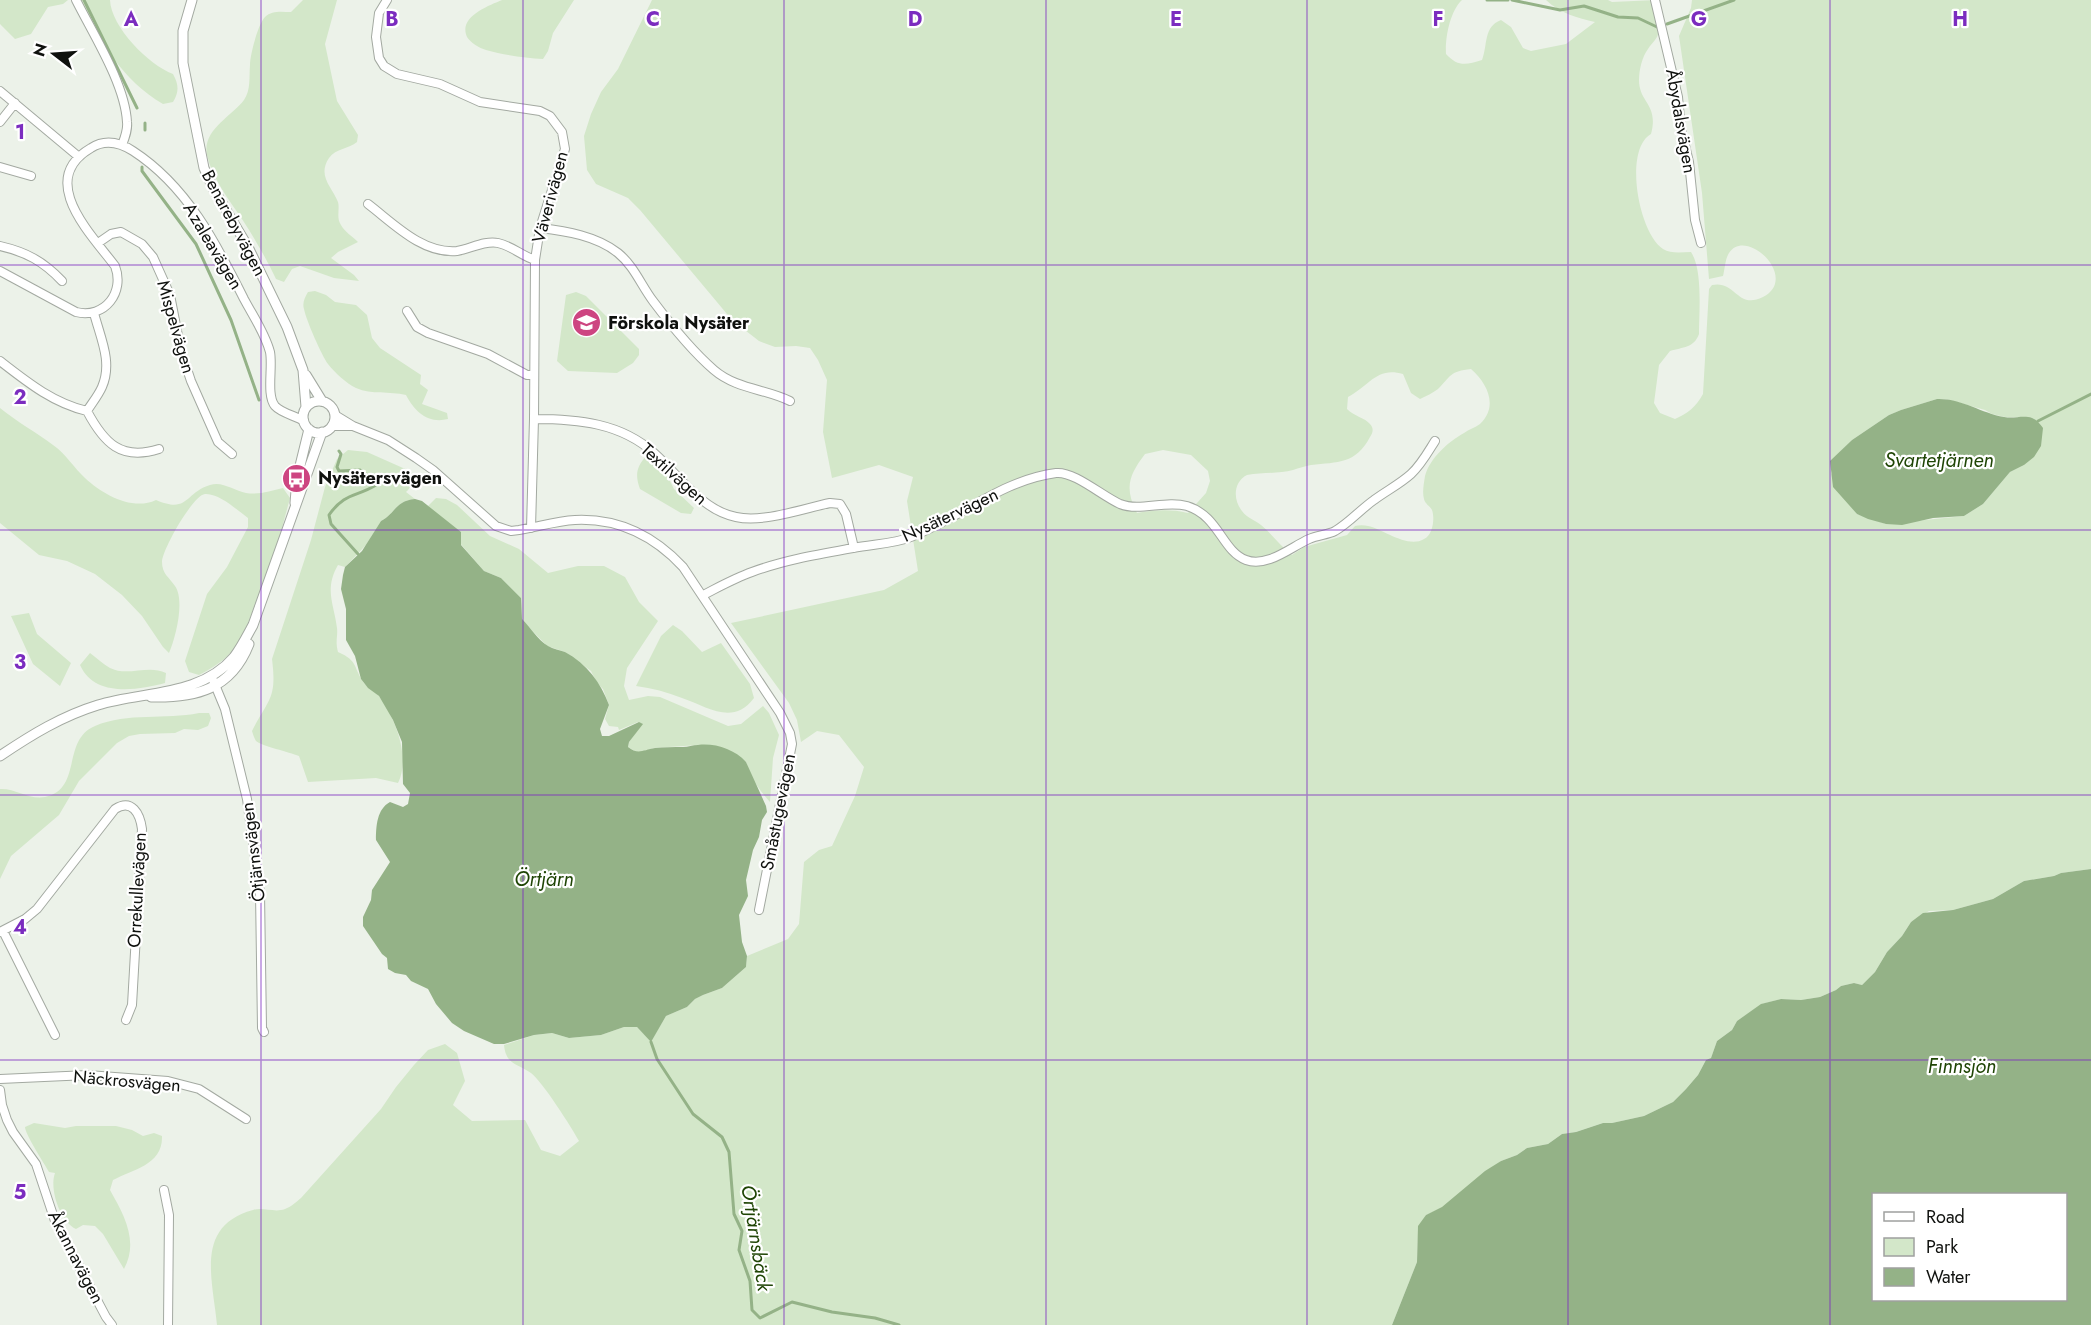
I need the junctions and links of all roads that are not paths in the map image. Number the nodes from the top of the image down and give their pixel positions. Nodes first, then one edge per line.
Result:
1 (76, 0) edge
2 (192, 0) edge
3 (387, 0) edge
4 (1655, 0) edge
5 (0, 91) edge
6 (15, 103) junction
7 (0, 122) edge
8 (123, 145) junction
9 (79, 157) junction
10 (0, 168) edge
11 (32, 176) dead end
12 (368, 204) dead end
13 (540, 228) junction
14 (98, 243) junction
15 (1701, 243) dead end
16 (0, 246) edge
17 (536, 260) junction
18 (0, 271) edge
19 (62, 281) dead end
20 (407, 311) dead end
21 (94, 313) junction
22 (0, 361) edge
23 (303, 370) junction
24 (534, 375) junction
25 (322, 401) junction
26 (790, 401) dead end
27 (306, 408) junction
28 (87, 411) junction
29 (286, 412) junction
30 (335, 415) junction
31 (534, 419) junction
32 (306, 425) junction
33 (332, 426) junction
34 (353, 426) junction
35 (322, 432) junction
36 (1435, 441) dead end
37 (159, 449) dead end
38 (232, 454) dead end
39 (295, 505) junction
40 (531, 528) junction
41 (854, 548) junction
42 (703, 595) junction
43 (213, 681) junction
44 (0, 756) edge
45 (759, 910) dead end
46 (1, 931) edge
47 (126, 1020) dead end
48 (264, 1032) dead end
49 (55, 1035) dead end
50 (0, 1079) edge
51 (0, 1090) edge
52 (246, 1119) dead end
53 (164, 1190) dead end
54 (112, 1325) edge
55 (168, 1325) edge

1 - 8 street
2 - 23 street, Benarebyvägen
3 - 13 street, Väverivägen
4 - 15 street, Åbydalsvägen
5 - 6 street
6 - 7 street
6 - 9 street
8 - 9 street
8 - 29 street, Azaleavägen
9 - 14 street
10 - 11 street
12 - 17 street
13 - 17 street, Väverivägen
13 - 26 street
14 - 21 street
14 - 38 street, Mispelvägen
16 - 19 street
17 - 24 street, Väverivägen
18 - 21 street
20 - 24 street
21 - 28 street
22 - 28 street
23 - 25 street, Benarebyvägen
23 - 27 street, Benarebyvägen
24 - 31 street, Väverivägen
25 - 27 street
25 - 30 street
27 - 29 street
27 - 32 street
28 - 37 street
29 - 32 street
30 - 33 street
30 - 34 street
31 - 40 street, Väverivägen
31 - 41 street, Textilvägen
32 - 35 street
32 - 39 street
33 - 34 street
33 - 35 street
34 - 40 street
35 - 39 street
36 - 41 street, Nysätervägen
39 - 43 street
40 - 42 street
41 - 42 street, Nysätervägen
42 - 45 street, Småstugevägen
43 - 44 street
43 - 48 street, Ötjärnsvägen
46 - 47 street, Orrekullevägen
46 - 49 street
50 - 52 street, Näckrosvägen
51 - 54 street, Åkannavägen
53 - 55 street

